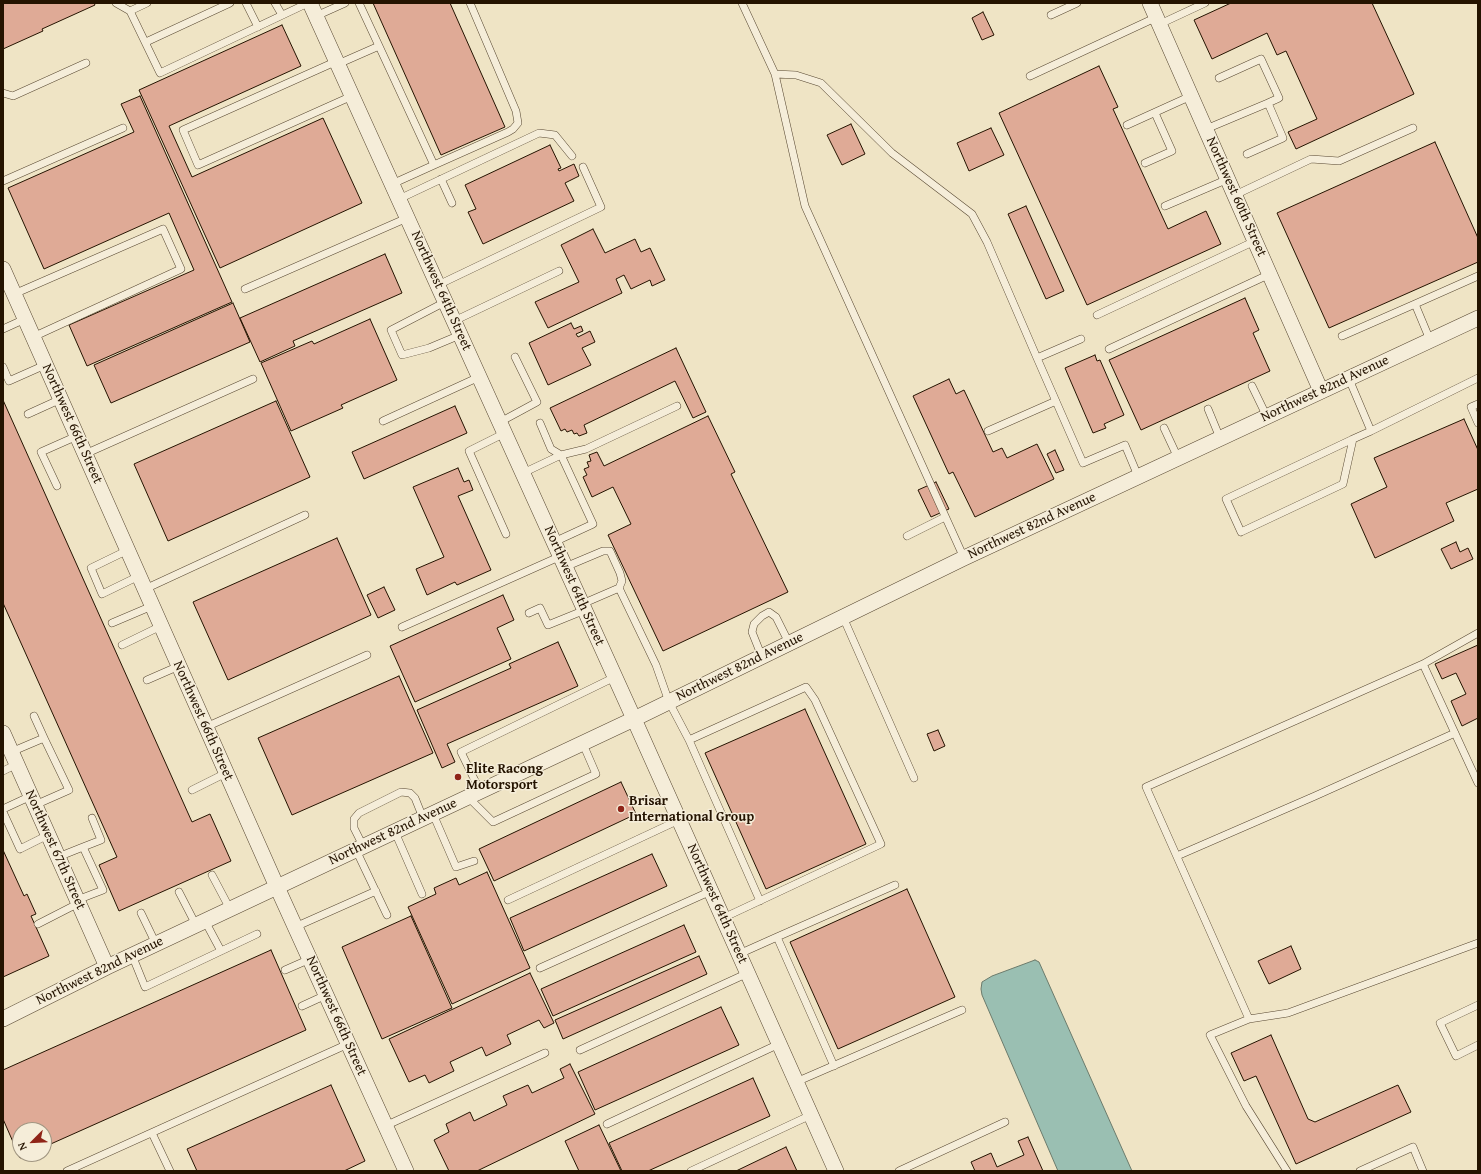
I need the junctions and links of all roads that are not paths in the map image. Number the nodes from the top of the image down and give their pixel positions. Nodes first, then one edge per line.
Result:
1 (116, 3) edge
2 (147, 3) edge
3 (230, 3) edge
4 (246, 3) edge
5 (275, 3) edge
6 (345, 3) edge
7 (359, 3) edge
8 (470, 3) edge
9 (742, 3) edge
10 (1077, 3) edge
11 (1150, 3) edge
12 (1205, 3) edge
13 (312, 7) edge
14 (130, 11) junction
15 (1051, 15) dead end
16 (282, 16) junction
17 (1158, 21) junction
18 (258, 27) junction
19 (146, 42) junction
20 (379, 46) junction
21 (86, 63) dead end
22 (337, 63) junction
23 (775, 74) junction
24 (1030, 76) dead end
25 (1219, 78) dead end
26 (3, 93) edge
27 (352, 96) junction
28 (1191, 96) junction
29 (1268, 103) junction
30 (1155, 113) junction
31 (1127, 125) dead end
32 (123, 128) dead end
33 (1413, 128) dead end
34 (1206, 129) junction
35 (1246, 154) dead end
36 (572, 156) dead end
37 (1145, 163) dead end
38 (434, 165) junction
39 (583, 167) dead end
40 (441, 179) junction
41 (1228, 179) junction
42 (3, 181) edge
43 (392, 184) junction
44 (1235, 195) junction
45 (399, 199) junction
46 (452, 203) dead end
47 (1166, 206) dead end
48 (408, 218) junction
49 (1255, 241) junction
50 (4, 271) edge
51 (559, 271) dead end
52 (1270, 274) junction
53 (1478, 276) edge
54 (438, 285) junction
55 (246, 289) dead end
56 (14, 294) junction
57 (446, 302) junction
58 (1415, 304) junction
59 (1097, 315) dead end
60 (1478, 318) edge
61 (25, 319) junction
62 (457, 328) junction
63 (3, 329) edge
64 (1342, 336) dead end
65 (33, 337) junction
66 (1080, 339) dead end
67 (1430, 340) junction
68 (1109, 349) dead end
69 (515, 357) dead end
70 (1037, 358) junction
71 (45, 365) junction
72 (3, 367) edge
73 (479, 377) junction
74 (1478, 378) edge
75 (253, 379) dead end
76 (1348, 379) junction
77 (1252, 386) dead end
78 (1321, 391) junction
79 (61, 400) junction
80 (1056, 401) junction
81 (1478, 404) edge
82 (677, 406) dead end
83 (1208, 409) dead end
84 (28, 414) dead end
85 (1267, 417) junction
86 (383, 421) dead end
87 (540, 423) dead end
88 (1478, 423) edge
89 (502, 427) junction
90 (1164, 428) dead end
91 (988, 431) dead end
92 (1371, 431) junction
93 (77, 436) junction
94 (1220, 438) junction
95 (1353, 440) junction
96 (85, 454) junction
97 (561, 455) junction
98 (1178, 458) junction
99 (523, 473) junction
100 (1138, 476) junction
101 (57, 486) dead end
102 (305, 515) dead end
103 (945, 517) junction
104 (506, 534) dead end
105 (907, 536) dead end
106 (554, 542) junction
107 (128, 550) junction
108 (964, 558) junction
109 (563, 562) junction
110 (142, 583) junction
111 (618, 588) junction
112 (152, 606) junction
113 (584, 607) junction
114 (529, 613) dead end
115 (843, 617) junction
116 (112, 623) dead end
117 (161, 626) junction
118 (402, 627) dead end
119 (1478, 633) edge
120 (789, 643) junction
121 (122, 645) dead end
122 (367, 655) dead end
123 (762, 657) junction
124 (1424, 664) junction
125 (179, 666) junction
126 (615, 677) junction
127 (147, 680) dead end
128 (669, 702) junction
129 (34, 716) dead end
130 (634, 719) junction
131 (206, 727) junction
132 (3, 733) edge
133 (1455, 733) junction
134 (44, 738) junction
135 (689, 740) junction
136 (583, 744) junction
137 (14, 758) junction
138 (3, 771) edge
139 (226, 773) junction
140 (914, 778) dead end
141 (1477, 778) edge
142 (192, 790) dead end
143 (474, 794) junction
144 (33, 801) junction
145 (3, 810) edge
146 (428, 816) junction
147 (92, 818) dead end
148 (679, 820) junction
149 (394, 832) junction
150 (48, 835) junction
151 (83, 847) junction
152 (360, 848) junction
153 (1177, 856) junction
154 (58, 857) junction
155 (474, 860) dead end
156 (212, 876) dead end
157 (895, 885) dead end
158 (277, 887) junction
159 (376, 891) junction
160 (711, 891) junction
161 (179, 892) dead end
162 (422, 894) dead end
163 (508, 900) dead end
164 (760, 901) junction
165 (78, 902) junction
166 (230, 909) junction
167 (141, 913) dead end
168 (387, 915) dead end
169 (723, 918) junction
170 (200, 923) junction
171 (38, 924) dead end
172 (295, 927) junction
173 (257, 934) dead end
174 (777, 937) junction
175 (1478, 943) edge
176 (156, 944) junction
177 (221, 951) junction
178 (739, 954) junction
179 (132, 955) junction
180 (310, 959) junction
181 (107, 967) junction
182 (540, 968) dead end
183 (285, 970) dead end
184 (748, 973) junction
185 (326, 995) junction
186 (1478, 1005) edge
187 (302, 1006) dead end
188 (962, 1010) dead end
189 (3, 1019) edge
190 (1249, 1019) junction
191 (348, 1044) junction
192 (779, 1044) junction
193 (1478, 1046) edge
194 (580, 1050) dead end
195 (545, 1054) dead end
196 (834, 1066) junction
197 (796, 1082) junction
198 (811, 1115) junction
199 (1004, 1122) dead end
200 (608, 1124) dead end
201 (385, 1126) junction
202 (152, 1133) junction
203 (67, 1171) edge
204 (170, 1171) edge
205 (406, 1171) edge
206 (691, 1171) edge
207 (836, 1171) edge
208 (899, 1171) edge
209 (1288, 1171) edge
210 (1360, 1171) edge
211 (1423, 1171) edge

1 - 14 lane
2 - 14 lane
3 - 19 lane
4 - 18 lane
5 - 16 lane
6 - 13 lane
7 - 20 lane
8 - 38 lane
9 - 23 lane
10 - 15 lane
11 - 17 street, Northwest 60th Street
12 - 17 lane
13 - 16 lane
13 - 22 street, Northwest 64th Street
14 - 19 lane
16 - 18 lane
17 - 24 lane
17 - 28 street, Northwest 60th Street
18 - 19 lane
20 - 22 lane
20 - 38 lane
21 - 26 lane
22 - 27 street, Northwest 64th Street
22 - 27 lane
23 - 70 lane
23 - 103 lane
25 - 29 lane
27 - 43 street, Northwest 64th Street
28 - 30 lane
28 - 34 street, Northwest 60th Street
29 - 34 lane
29 - 35 lane
30 - 31 lane
30 - 37 lane
32 - 42 lane
33 - 44 lane
34 - 41 street, Northwest 60th Street
36 - 40 lane
38 - 43 lane
39 - 54 lane
40 - 45 lane
40 - 46 lane
41 - 44 street, Northwest 60th Street
41 - 47 lane
43 - 45 street, Northwest 64th Street
44 - 49 street, Northwest 60th Street
45 - 48 street, Northwest 64th Street
48 - 54 street, Northwest 64th Street
48 - 55 lane
49 - 52 street, Northwest 60th Street
49 - 59 lane
50 - 56 street, Northwest 66th Street
51 - 62 lane
52 - 68 lane
52 - 78 street, Northwest 60th Street
53 - 58 lane
54 - 57 street, Northwest 64th Street
56 - 61 street, Northwest 66th Street
56 - 65 lane
57 - 62 street, Northwest 64th Street
57 - 62 lane
58 - 64 lane
58 - 67 lane
60 - 67 street, Northwest 82nd Avenue
61 - 63 lane
61 - 65 street, Northwest 66th Street
62 - 73 street, Northwest 64th Street
65 - 71 street, Northwest 66th Street
66 - 70 lane
67 - 76 street, Northwest 82nd Avenue
69 - 89 lane
70 - 80 lane
71 - 72 lane
71 - 79 street, Northwest 66th Street
73 - 86 lane
73 - 89 street, Northwest 64th Street
74 - 92 lane
75 - 96 lane
76 - 78 street, Northwest 82nd Avenue
76 - 92 lane
77 - 85 lane
78 - 85 street, Northwest 82nd Avenue
79 - 84 lane
79 - 93 street, Northwest 66th Street
80 - 91 lane
80 - 100 lane
81 - 88 lane
82 - 97 lane
83 - 94 lane
85 - 94 street, Northwest 82nd Avenue
87 - 97 lane
89 - 99 street, Northwest 64th Street
89 - 104 lane
90 - 98 lane
92 - 95 lane
93 - 96 street, Northwest 66th Street
93 - 101 lane
94 - 98 street, Northwest 82nd Avenue
95 - 95 lane
96 - 107 street, Northwest 66th Street
97 - 99 lane
97 - 106 lane
98 - 100 street, Northwest 82nd Avenue
99 - 106 street, Northwest 64th Street
100 - 108 street, Northwest 82nd Avenue
102 - 110 lane
103 - 105 lane
103 - 108 lane
106 - 109 street, Northwest 64th Street
107 - 110 street, Northwest 66th Street
107 - 110 lane
108 - 115 street, Northwest 82nd Avenue
109 - 111 lane
109 - 113 street, Northwest 64th Street
109 - 118 lane
110 - 112 street, Northwest 66th Street
111 - 113 lane
111 - 128 lane
112 - 116 lane
112 - 117 street, Northwest 66th Street
113 - 114 lane
113 - 126 street, Northwest 64th Street
115 - 120 street, Northwest 82nd Avenue
115 - 140 lane
117 - 121 lane
117 - 125 street, Northwest 66th Street
119 - 124 lane
120 - 123 street, Northwest 82nd Avenue
120 - 123 lane
122 - 131 lane
123 - 128 street, Northwest 82nd Avenue
124 - 133 lane
124 - 153 lane
125 - 127 lane
125 - 131 street, Northwest 66th Street
126 - 130 street, Northwest 64th Street
126 - 143 lane
128 - 130 street, Northwest 82nd Avenue
128 - 135 lane
129 - 134 lane
130 - 136 street, Northwest 82nd Avenue
130 - 148 street, Northwest 64th Street
131 - 139 street, Northwest 66th Street
132 - 137 street, Northwest 67th Street
133 - 141 lane
133 - 153 lane
134 - 137 lane
134 - 144 lane
135 - 164 lane
135 - 164 lane
136 - 143 street, Northwest 82nd Avenue
136 - 143 lane
137 - 138 lane
137 - 144 street, Northwest 67th Street
139 - 142 lane
139 - 158 street, Northwest 66th Street
143 - 146 street, Northwest 82nd Avenue
144 - 145 lane
144 - 150 street, Northwest 67th Street
145 - 150 lane
146 - 149 street, Northwest 82nd Avenue
146 - 152 lane
146 - 155 lane
147 - 151 lane
148 - 160 street, Northwest 64th Street
148 - 163 lane
149 - 152 street, Northwest 82nd Avenue
149 - 162 lane
150 - 154 street, Northwest 67th Street
151 - 154 lane
151 - 165 lane
152 - 158 street, Northwest 82nd Avenue
152 - 159 lane
153 - 190 lane
154 - 165 street, Northwest 67th Street
156 - 166 lane
157 - 174 lane
158 - 166 street, Northwest 82nd Avenue
158 - 172 street, Northwest 66th Street
159 - 168 lane
159 - 172 lane
160 - 169 street, Northwest 64th Street
160 - 182 lane
161 - 170 lane
164 - 169 lane
165 - 171 lane
165 - 181 street, Northwest 67th Street
166 - 170 street, Northwest 82nd Avenue
167 - 176 lane
169 - 178 street, Northwest 64th Street
170 - 176 street, Northwest 82nd Avenue
170 - 177 lane
172 - 180 street, Northwest 66th Street
173 - 177 lane
174 - 178 lane
174 - 196 lane
175 - 190 lane
176 - 179 street, Northwest 82nd Avenue
177 - 179 lane
178 - 184 street, Northwest 64th Street
179 - 181 street, Northwest 82nd Avenue
180 - 183 lane
180 - 185 street, Northwest 66th Street
181 - 189 street, Northwest 82nd Avenue
184 - 192 street, Northwest 64th Street
184 - 194 lane
185 - 187 lane
185 - 191 street, Northwest 66th Street
186 - 193 lane
188 - 196 lane
190 - 209 lane
191 - 201 street, Northwest 66th Street
191 - 202 lane
192 - 197 street, Northwest 64th Street
192 - 200 lane
195 - 201 lane
196 - 197 lane
197 - 198 street, Northwest 64th Street
198 - 206 lane
198 - 207 street, Northwest 64th Street
199 - 208 lane
201 - 205 street, Northwest 66th Street
202 - 203 lane
202 - 204 lane
210 - 211 lane

